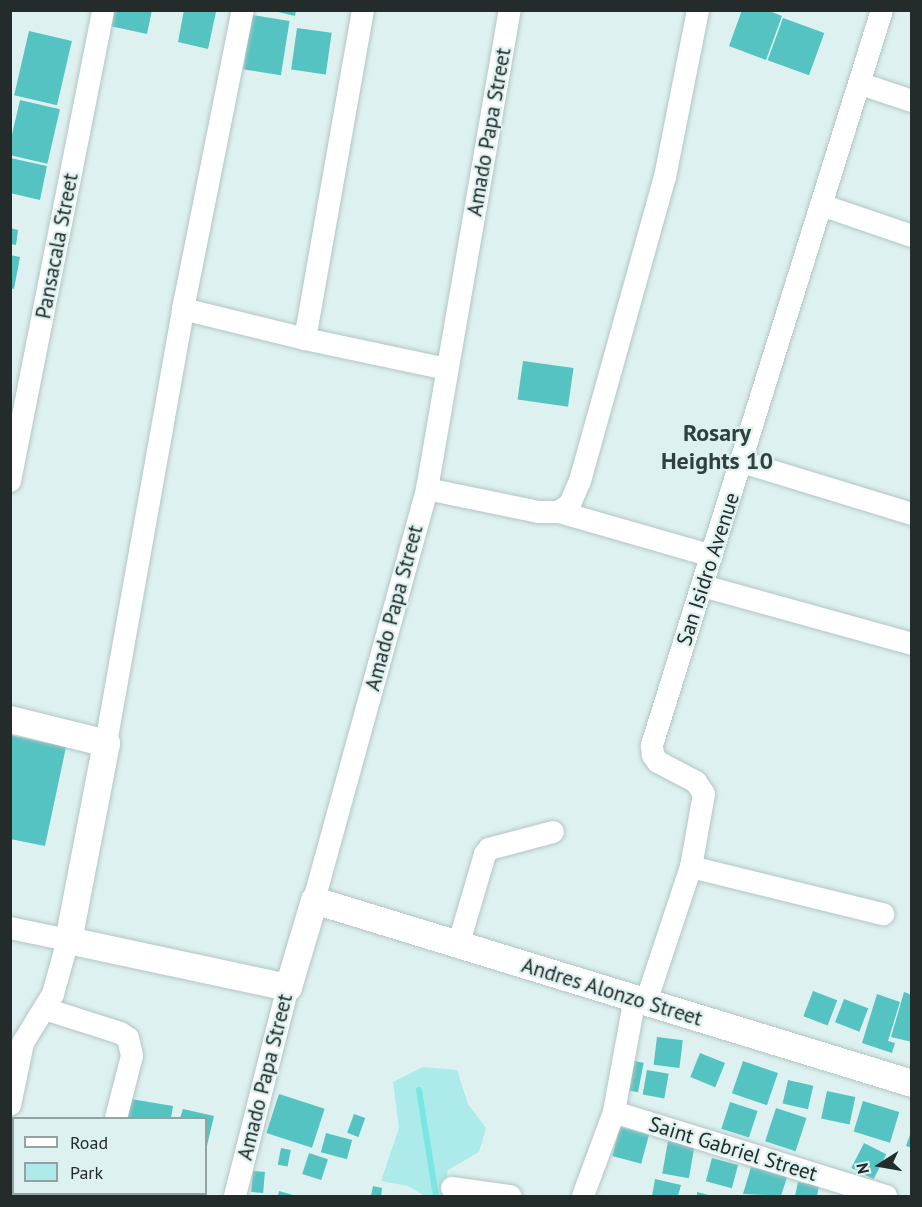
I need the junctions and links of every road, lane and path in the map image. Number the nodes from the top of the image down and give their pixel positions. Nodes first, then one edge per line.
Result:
1 (103, 10) edge
2 (243, 10) edge
3 (363, 10) edge
4 (510, 10) edge
5 (698, 10) edge
6 (882, 10) edge
7 (861, 84) junction
8 (912, 101) edge
9 (821, 205) junction
10 (912, 236) edge
11 (183, 309) junction
12 (305, 339) junction
13 (447, 369) junction
14 (742, 462) junction
15 (10, 481) edge
16 (427, 489) junction
17 (559, 512) junction
18 (912, 514) edge
19 (712, 556) junction
20 (703, 586) junction
21 (912, 644) edge
22 (10, 719) edge
23 (106, 743) junction
24 (553, 832) dead end
25 (691, 867) junction
26 (314, 900) junction
27 (883, 914) dead end
28 (10, 928) edge
29 (68, 940) junction
30 (458, 945) junction
31 (288, 987) junction
32 (640, 1000) junction
33 (45, 1010) junction
34 (912, 1083) edge
35 (10, 1105) edge
36 (614, 1112) junction
37 (117, 1117) edge
38 (452, 1188) dead end
39 (235, 1197) edge
40 (510, 1197) edge
41 (583, 1197) edge
42 (886, 1197) edge

1 - 15 street, Pansacala Street
2 - 11 street
3 - 12 street
4 - 13 street, Amado Papa Street
5 - 17 street
6 - 7 street, San Isidro Avenue
7 - 8 street
7 - 9 street, San Isidro Avenue
9 - 10 street
9 - 14 street, San Isidro Avenue
11 - 12 street
11 - 23 street
12 - 13 street
13 - 16 street, Amado Papa Street
14 - 18 street
14 - 19 street, San Isidro Avenue
16 - 17 street
16 - 26 street, Amado Papa Street
17 - 19 street
19 - 20 street, San Isidro Avenue
20 - 21 street
20 - 25 street, San Isidro Avenue
22 - 23 main road
23 - 29 main road
24 - 30 street
25 - 27 street
25 - 32 street, San Isidro Avenue
26 - 30 main road, Andres Alonzo Street
26 - 31 main road, Amado Papa Street
28 - 29 street
29 - 31 main road
29 - 33 street
30 - 32 main road, Andres Alonzo Street
31 - 39 street, Amado Papa Street
32 - 34 main road, Andres Alonzo Street
32 - 36 street, San Isidro Avenue
33 - 35 street
33 - 37 street
36 - 41 street, San Isidro Avenue
36 - 42 street, Saint Gabriel Street
38 - 40 street

